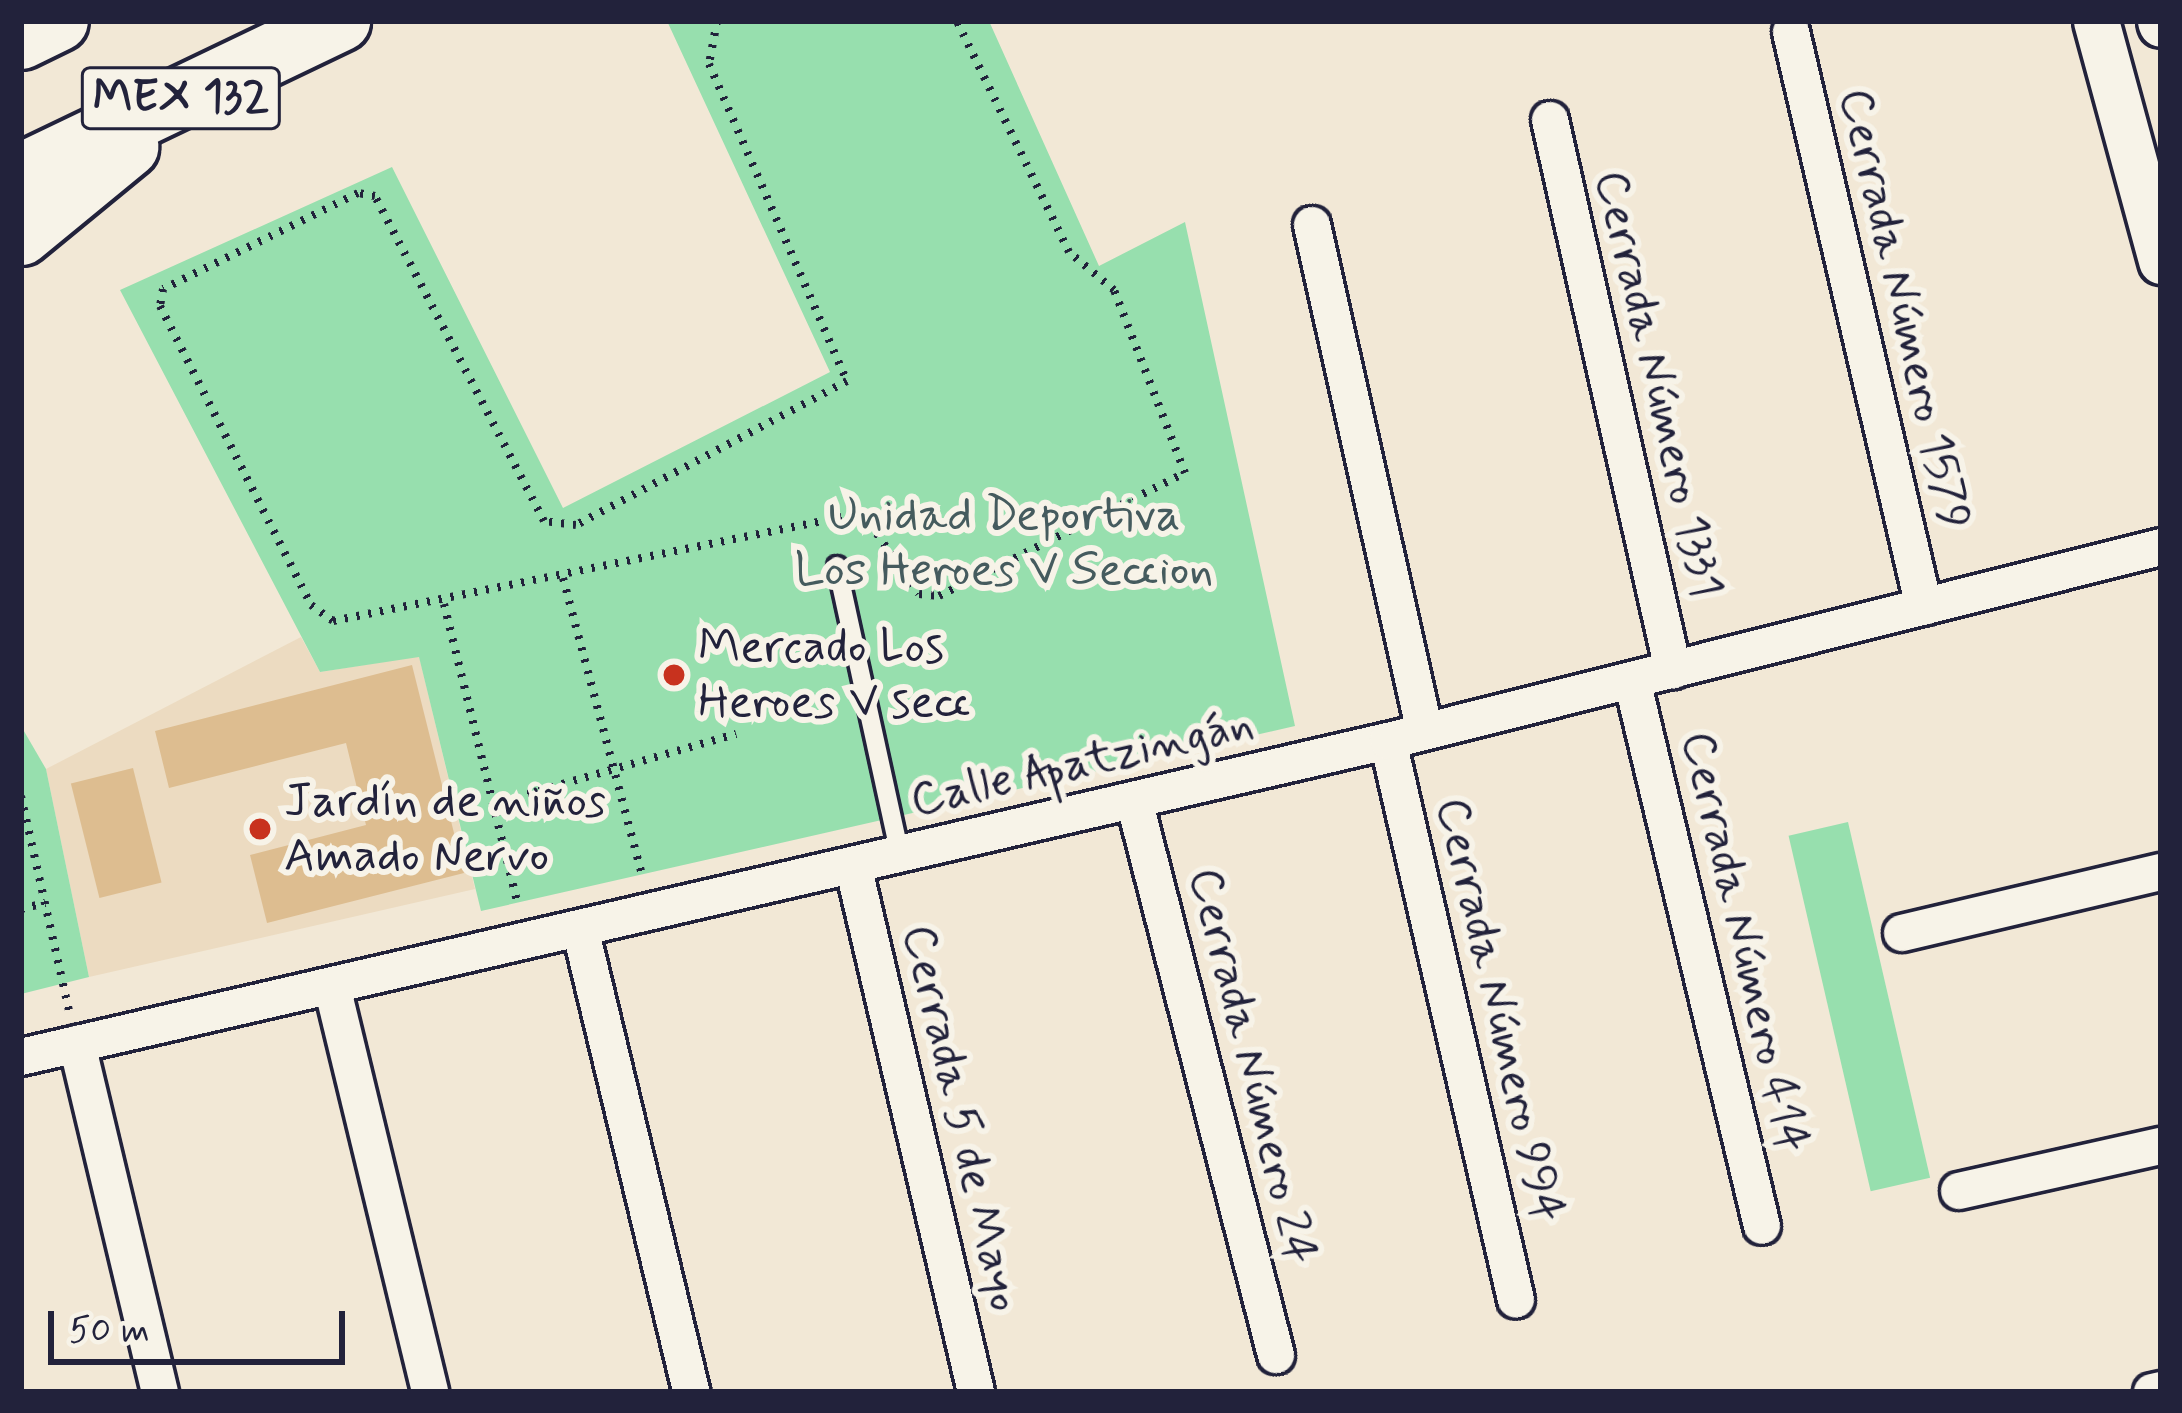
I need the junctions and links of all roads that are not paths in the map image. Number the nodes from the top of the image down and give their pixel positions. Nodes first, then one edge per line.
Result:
1 (58, 21) edge
2 (340, 21) edge
3 (2096, 21) edge
4 (1790, 32) dead end
5 (21, 38) edge
6 (183, 97) junction
7 (1550, 120) dead end
8 (21, 174) edge
9 (1312, 225) dead end
10 (21, 235) edge
11 (2161, 261) edge
12 (2161, 547) edge
13 (837, 566) dead end
14 (1924, 607) junction
15 (1673, 670) junction
16 (1632, 680) junction
17 (1425, 732) junction
18 (1388, 741) junction
19 (1134, 800) junction
20 (900, 854) junction
21 (853, 865) junction
22 (2161, 872) edge
23 (580, 928) junction
24 (1902, 933) dead end
25 (332, 986) junction
26 (77, 1044) junction
27 (21, 1057) edge
28 (2161, 1147) edge
29 (1959, 1191) dead end
30 (1762, 1226) dead end
31 (1516, 1300) dead end
32 (1276, 1355) dead end
33 (2161, 1390) edge
34 (160, 1392) edge
35 (430, 1392) edge
36 (691, 1392) edge
37 (976, 1392) edge
38 (2152, 1392) edge

1 - 5 highway, MEX 132
2 - 6 highway, MEX 132
3 - 11 street
4 - 14 street, Cerrada Número 1579
6 - 8 highway, MEX 132
6 - 10 highway
7 - 15 street, Cerrada Número 1331
9 - 17 street
12 - 14 street, Calle Apatzingán
13 - 20 lane
14 - 15 street, Calle Apatzingán
15 - 16 street, Calle Apatzingán
16 - 17 street, Calle Apatzingán
16 - 30 street, Cerrada Número 414
17 - 18 street, Calle Apatzingán
18 - 19 street, Calle Apatzingán
18 - 31 street, Cerrada Número 994
19 - 20 street, Calle Apatzingán
19 - 32 street, Cerrada Número 24
20 - 21 street, Calle Apatzingán
21 - 23 street, Calle Apatzingán
21 - 37 street, Cerrada 5 de Mayo
22 - 24 street
23 - 25 street, Calle Apatzingán
23 - 36 street
25 - 26 street, Calle Apatzingán
25 - 35 street
26 - 27 street, Calle Apatzingán
26 - 34 street
28 - 29 street
33 - 38 street

